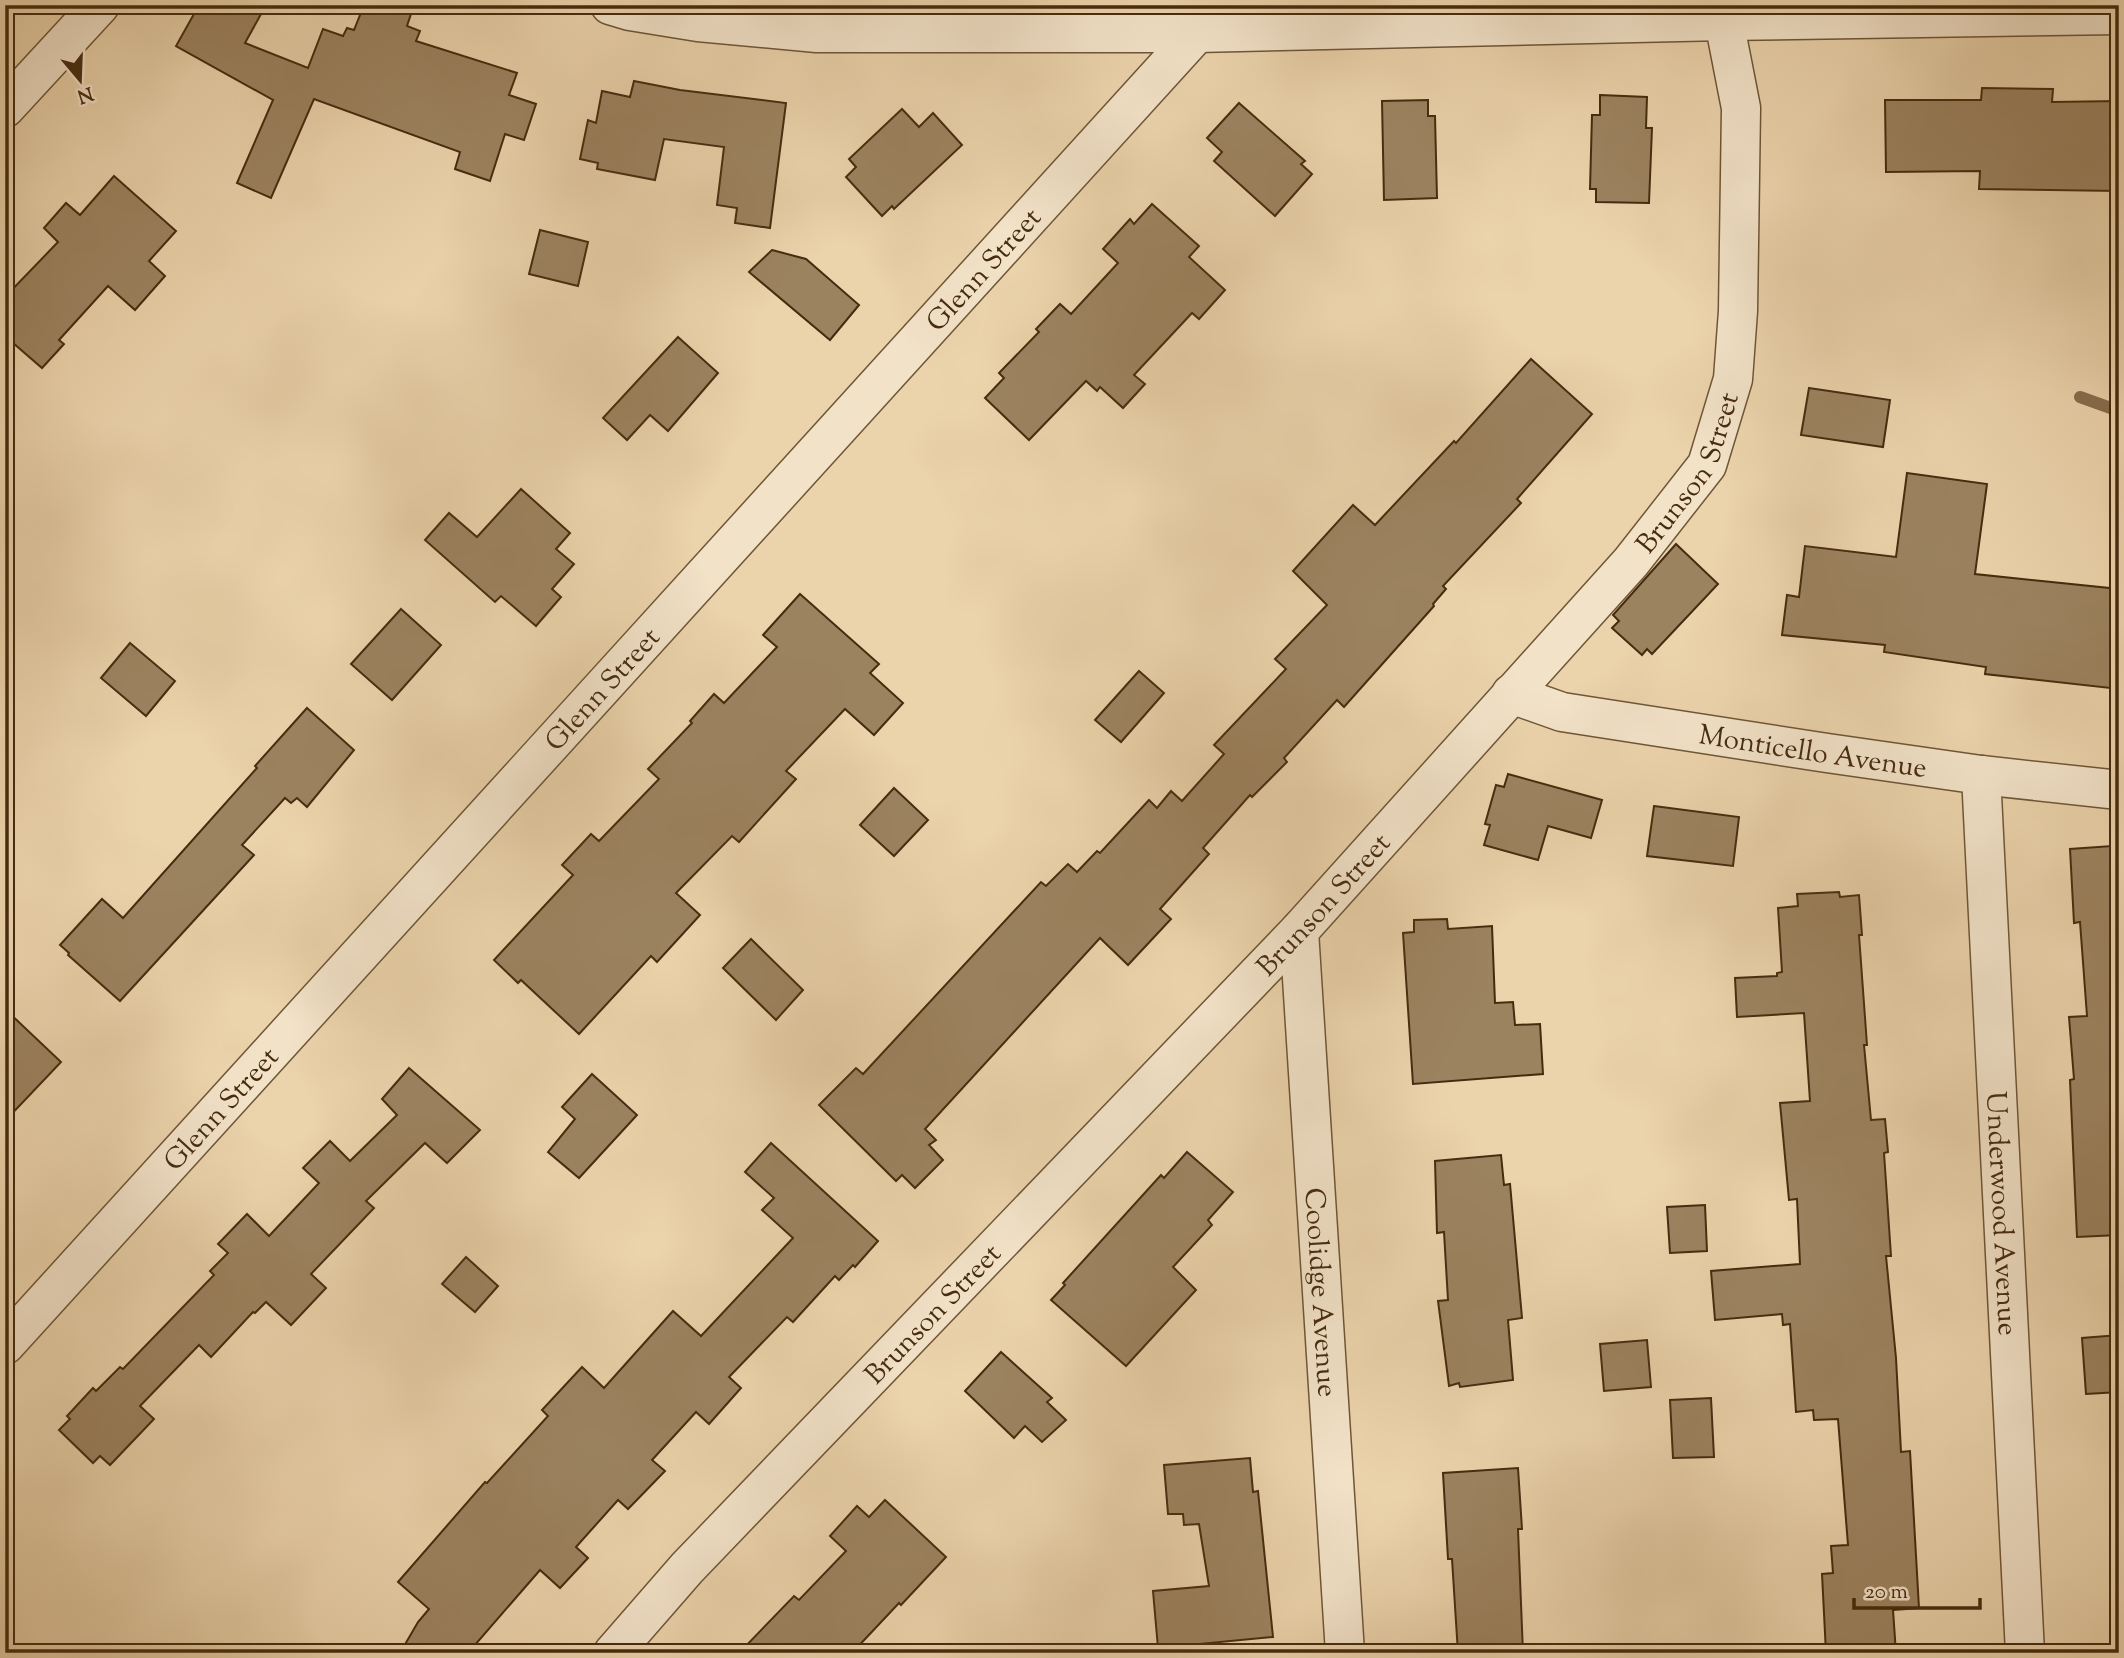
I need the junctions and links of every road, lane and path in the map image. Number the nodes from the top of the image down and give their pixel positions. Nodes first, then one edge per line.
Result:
1 (100, 5) edge
2 (610, 5) edge
3 (1994, 11) edge
4 (707, 14) edge
5 (2119, 15) edge
6 (1724, 21) junction
7 (1197, 33) junction
8 (5, 108) edge
9 (1511, 694) junction
10 (1981, 775) junction
11 (2119, 789) edge
12 (1299, 930) junction
13 (5, 1345) edge
14 (613, 1653) edge
15 (1345, 1653) edge
16 (2025, 1653) edge

1 - 8 street
2 - 4 street
3 - 5 street
3 - 6 street
4 - 7 street
6 - 7 street
6 - 9 street, Brunson Street
7 - 13 street, Glenn Street
9 - 10 street, Monticello Avenue
9 - 12 street, Brunson Street
10 - 11 street, Monticello Avenue
10 - 16 street, Underwood Avenue
12 - 14 street, Brunson Street
12 - 15 street, Coolidge Avenue

